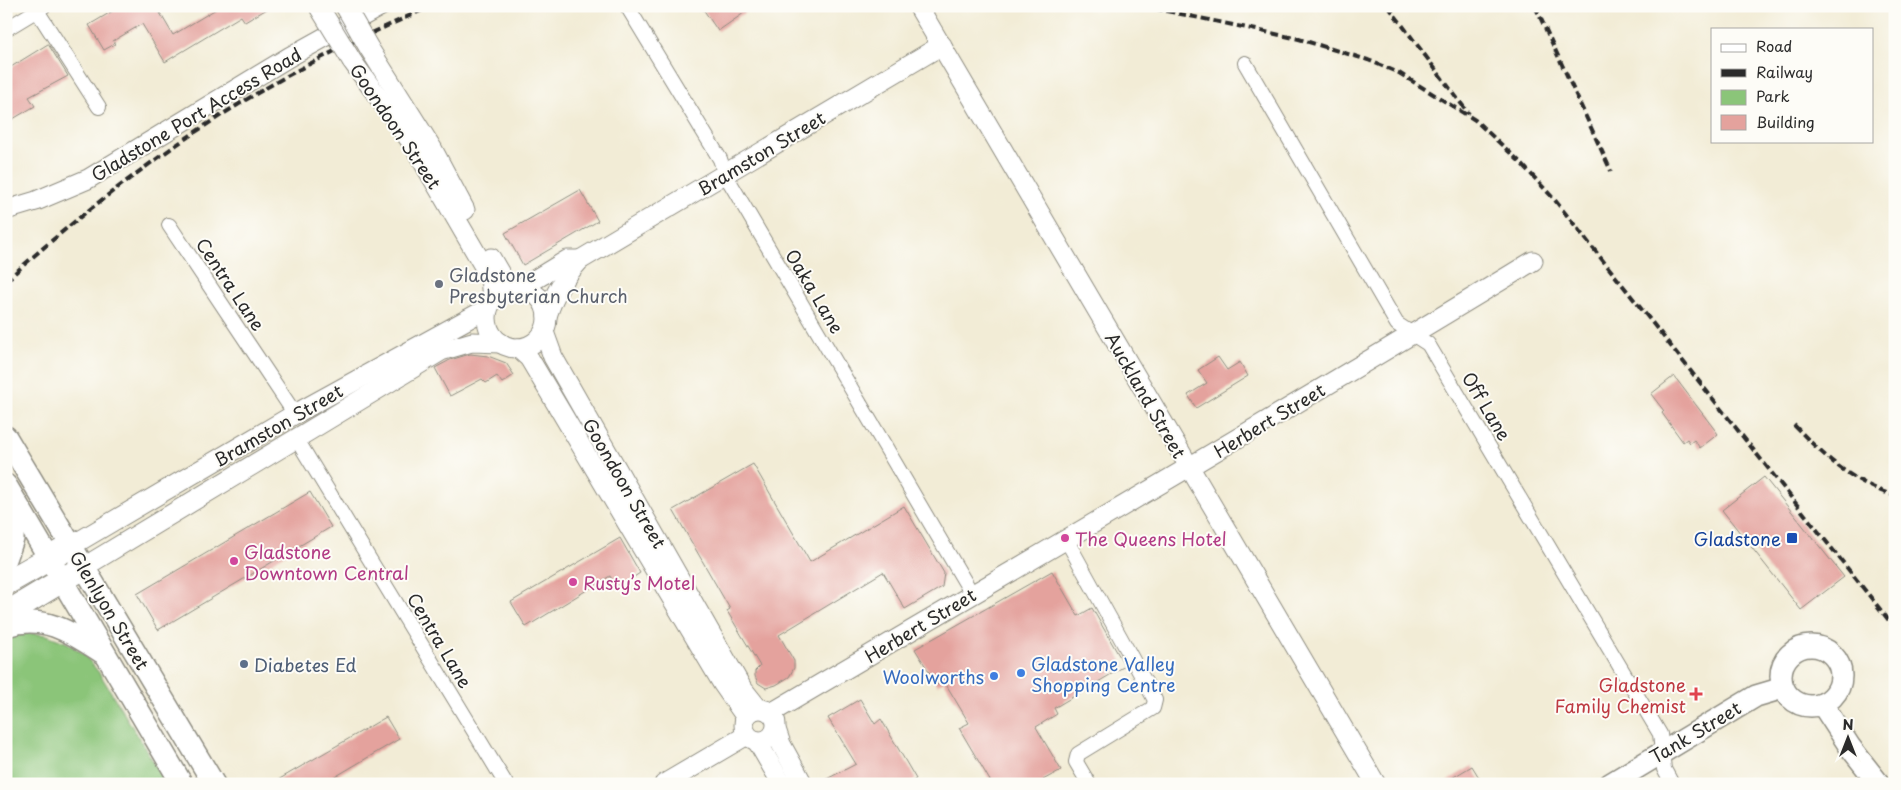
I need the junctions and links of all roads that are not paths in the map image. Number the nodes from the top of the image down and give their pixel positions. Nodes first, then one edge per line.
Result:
1 (319, 6) edge
2 (345, 6) edge
3 (381, 6) edge
4 (627, 6) edge
5 (918, 6) edge
6 (39, 8) edge
7 (6, 29) edge
8 (942, 46) junction
9 (1245, 63) dead end
10 (99, 108) dead end
11 (725, 174) junction
12 (6, 210) edge
13 (169, 225) dead end
14 (580, 260) junction
15 (1533, 261) dead end
16 (515, 288) junction
17 (490, 304) junction
18 (546, 324) junction
19 (1414, 334) junction
20 (510, 345) junction
21 (295, 414) junction
22 (6, 436) edge
23 (296, 438) junction
24 (1189, 469) junction
25 (10, 492) edge
26 (1066, 539) junction
27 (71, 546) junction
28 (6, 558) edge
29 (49, 558) junction
30 (84, 567) junction
31 (62, 580) junction
32 (6, 583) edge
33 (972, 594) junction
34 (6, 614) edge
35 (6, 626) edge
36 (107, 656) junction
37 (1783, 688) junction
38 (1822, 704) junction
39 (762, 717) junction
40 (752, 738) junction
41 (1661, 752) junction
42 (182, 784) edge
43 (214, 784) edge
44 (506, 784) edge
45 (664, 784) edge
46 (782, 784) edge
47 (804, 784) edge
48 (1089, 784) edge
49 (1376, 784) edge
50 (1610, 784) edge
51 (1672, 784) edge
52 (1879, 784) edge

1 - 17 street, Goondoon Street, bridge
2 - 16 street, Goondoon Street, bridge
3 - 12 street, Gladstone Port Access Road
4 - 11 street, Oaka Lane
5 - 8 street, Auckland Street
6 - 7 street
6 - 10 street
8 - 11 street, Bramston Street
8 - 24 street, Auckland Street
9 - 19 street, Off Lane
11 - 14 street, Bramston Street
11 - 33 street, Oaka Lane
13 - 21 street, Centra Lane
14 - 16 street, Bramston Street
14 - 18 street, Bramston Street
15 - 19 street, Herbert Street
16 - 17 street
16 - 18 street
17 - 20 street
17 - 21 street, Bramston Street
18 - 20 street
18 - 39 street, Goondoon Street
19 - 24 street, Herbert Street
19 - 41 street, Off Lane
20 - 23 street, Bramston Street
20 - 39 street, Goondoon Street
21 - 27 street, Bramston Street
22 - 27 main road, Glenlyon Street
23 - 30 street, Bramston Street
23 - 44 street, Centra Lane
24 - 26 street, Herbert Street
24 - 49 street, Auckland Street
25 - 28 main road
25 - 29 main road, Glenlyon Street
26 - 33 street, Herbert Street
26 - 48 street
27 - 29 highway
27 - 30 main road, Glenlyon Street
29 - 31 main road, Glenlyon Street
29 - 32 highway
30 - 31 highway
30 - 43 main road, Glenlyon Street
31 - 34 highway
31 - 36 main road, Glenlyon Street
33 - 39 street, Herbert Street
35 - 36 main road
36 - 42 main road, Glenlyon Street
37 - 38 main road
37 - 38 main road
37 - 41 main road, Tank Street
38 - 52 main road
39 - 40 street
39 - 40 street, Herbert Street
39 - 47 street, Goondoon Street
40 - 45 street
40 - 46 street
41 - 50 main road, Tank Street
41 - 51 street, Off Lane

